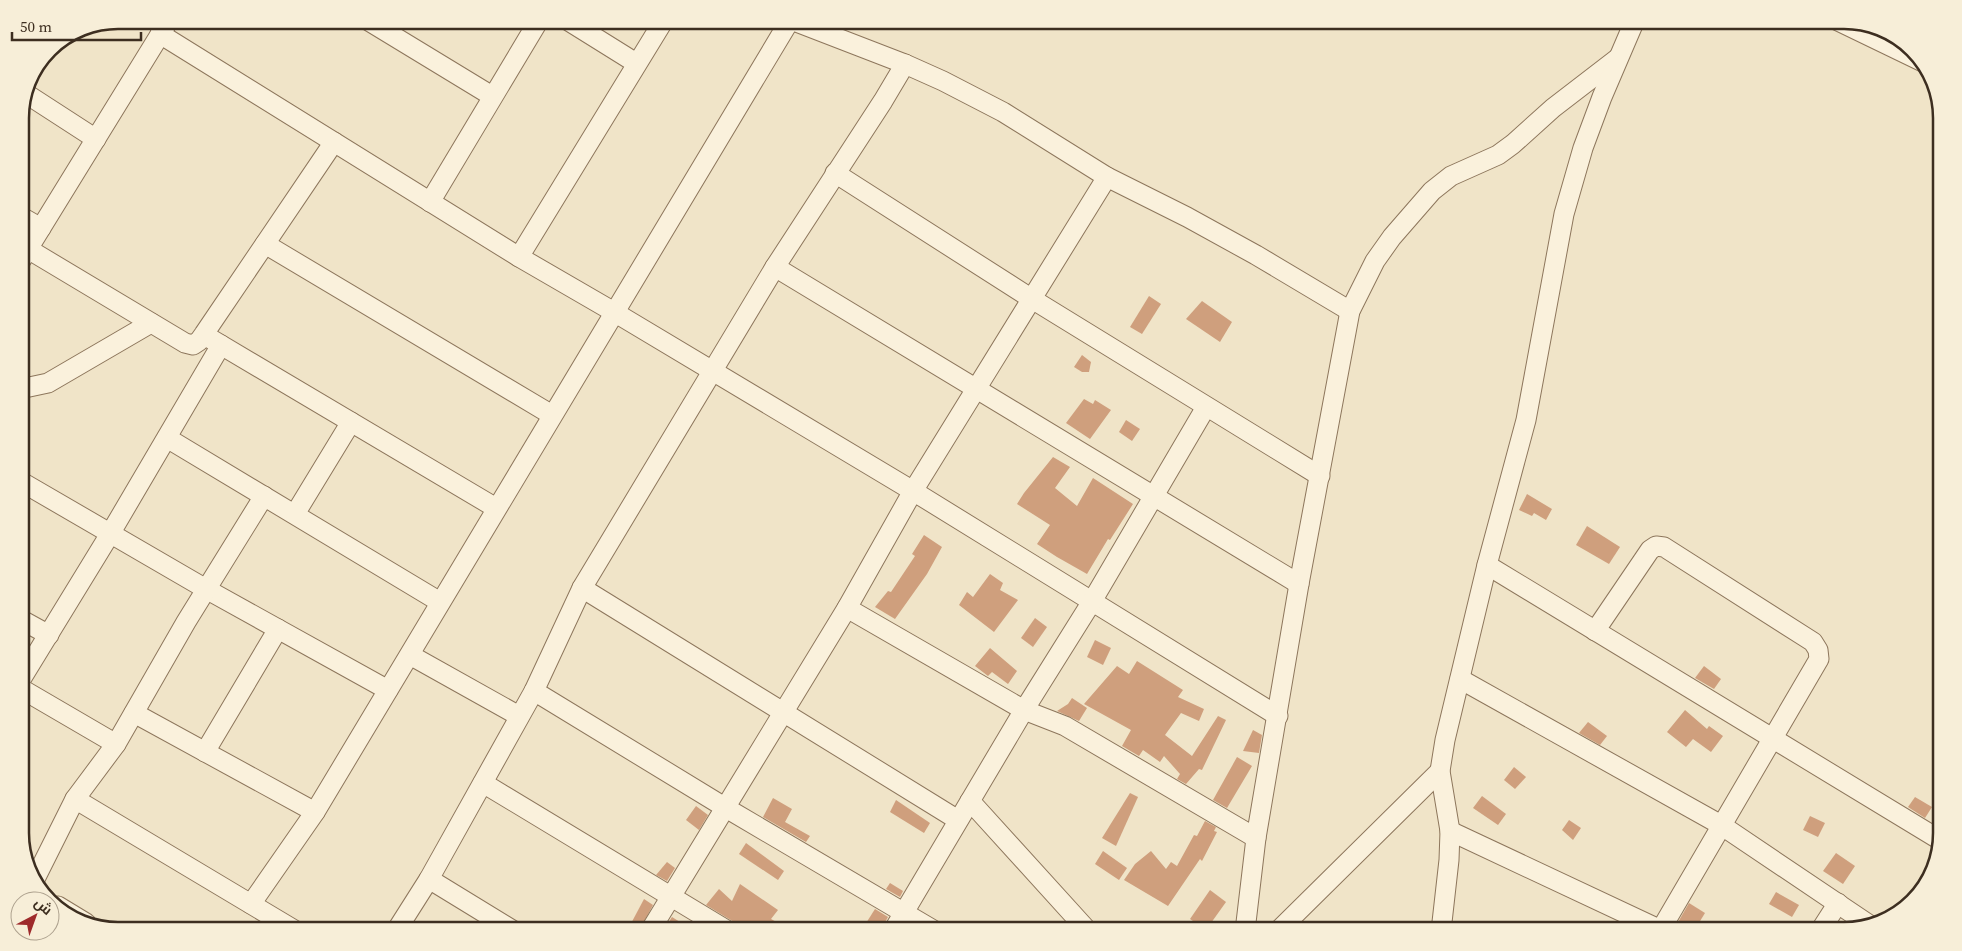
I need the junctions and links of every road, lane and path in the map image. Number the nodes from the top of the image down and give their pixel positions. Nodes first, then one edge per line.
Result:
1 (163, 29) edge
2 (167, 29) edge
3 (381, 29) edge
4 (533, 29) edge
5 (581, 29) edge
6 (658, 29) edge
7 (786, 29) edge
8 (815, 29) edge
9 (1631, 29) edge
10 (1857, 30) edge
11 (1906, 54) edge
12 (1618, 58) junction
13 (636, 64) junction
14 (906, 64) junction
15 (492, 96) junction
16 (31, 98) edge
17 (96, 139) junction
18 (334, 142) junction
19 (835, 173) junction
20 (1107, 177) junction
21 (430, 202) junction
22 (29, 221) edge
23 (41, 228) junction
24 (266, 244) junction
25 (29, 248) edge
26 (519, 257) junction
27 (29, 259) edge
28 (775, 267) junction
29 (1032, 299) junction
30 (1350, 311) junction
31 (614, 312) junction
32 (151, 323) junction
33 (204, 334) junction
34 (221, 345) junction
35 (711, 372) junction
36 (29, 387) edge
37 (976, 390) junction
38 (1206, 407) junction
39 (552, 415) junction
40 (351, 422) junction
41 (167, 438) junction
42 (1320, 476) junction
43 (29, 487) edge
44 (913, 491) junction
45 (264, 496) junction
46 (1153, 496) junction
47 (496, 508) junction
48 (295, 514) junction
49 (110, 534) junction
50 (1487, 565) junction
51 (1299, 584) junction
52 (582, 588) junction
53 (206, 589) junction
54 (440, 602) junction
55 (1092, 603) junction
56 (847, 608) junction
57 (29, 624) edge
58 (278, 629) junction
59 (1595, 631) junction
60 (49, 635) junction
61 (410, 655) junction
62 (29, 667) edge
63 (1460, 678) junction
64 (388, 690) junction
65 (534, 691) junction
66 (29, 693) edge
67 (1024, 710) junction
68 (134, 713) junction
69 (784, 713) junction
70 (519, 716) junction
71 (1278, 716) junction
72 (1771, 738) junction
73 (116, 744) junction
74 (205, 752) junction
75 (1440, 771) junction
76 (483, 783) junction
77 (75, 799) junction
78 (970, 801) junction
79 (726, 808) junction
80 (315, 812) junction
81 (958, 820) junction
82 (1721, 825) junction
83 (1450, 832) junction
84 (1933, 836) edge
85 (1256, 838) junction
86 (38, 872) edge
87 (429, 879) junction
88 (671, 897) junction
89 (1838, 903) junction
90 (251, 904) junction
91 (904, 913) junction
92 (1862, 920) edge
93 (281, 922) edge
94 (402, 922) edge
95 (499, 922) edge
96 (656, 922) edge
97 (713, 922) edge
98 (898, 922) edge
99 (920, 922) edge
100 (1080, 922) edge
101 (1246, 922) edge
102 (1287, 922) edge
103 (1442, 922) edge
104 (1642, 922) edge
105 (1666, 922) edge
106 (1826, 922) edge

1 - 17 street
2 - 18 street
3 - 15 street
4 - 15 street
5 - 13 street
6 - 13 street
7 - 31 street
8 - 14 street
9 - 12 street
10 - 11 street
12 - 30 street
12 - 50 street
13 - 26 street
14 - 19 street
14 - 20 street
15 - 21 street
16 - 17 street
17 - 23 street
18 - 21 street
18 - 24 street
19 - 28 street
19 - 29 street
20 - 29 street
20 - 30 street
21 - 26 street
22 - 23 street
23 - 25 street
24 - 33 street
24 - 39 street
26 - 31 street
27 - 32 street
28 - 35 street
28 - 37 street
29 - 37 street
29 - 38 street
30 - 42 street
31 - 35 street
31 - 39 street
32 - 33 street
32 - 36 street
33 - 34 street
34 - 40 street
34 - 41 street
35 - 44 street
35 - 52 street
37 - 44 street
37 - 46 street
38 - 42 street
38 - 46 street
39 - 47 street
40 - 47 street
40 - 48 street
41 - 45 street
41 - 49 street
42 - 51 street
43 - 49 street
44 - 55 street
44 - 56 street
45 - 48 street
45 - 53 street
46 - 51 street
46 - 55 street
47 - 54 street
48 - 54 street
49 - 53 street
49 - 60 street
50 - 59 street
50 - 63 street
51 - 71 street
52 - 65 street
52 - 69 street
53 - 58 street
53 - 68 street
54 - 61 street
55 - 67 street
55 - 71 street
56 - 67 street
56 - 69 street
57 - 60 street
58 - 64 street
58 - 74 street
59 - 72 street
59 - 72 street
60 - 62 street
61 - 64 street
61 - 70 street
63 - 75 street
63 - 82 street
64 - 80 street
65 - 70 street
65 - 79 street
66 - 73 street
67 - 78 street
67 - 85 street
68 - 73 street
68 - 74 street
69 - 79 street
69 - 81 street
70 - 76 street
71 - 85 street
72 - 82 street
72 - 84 street
73 - 77 street
74 - 80 street
75 - 83 street
75 - 102 street
76 - 87 street
76 - 88 street
77 - 86 street
77 - 90 street
78 - 81 street
78 - 100 street
79 - 88 street
79 - 91 street
80 - 90 street
81 - 91 street
82 - 89 street
82 - 105 street
83 - 103 street
83 - 104 street
85 - 101 street
87 - 94 street
87 - 95 street
88 - 96 street
88 - 97 street
89 - 92 street
89 - 106 street
90 - 93 street
91 - 98 street
91 - 99 street

